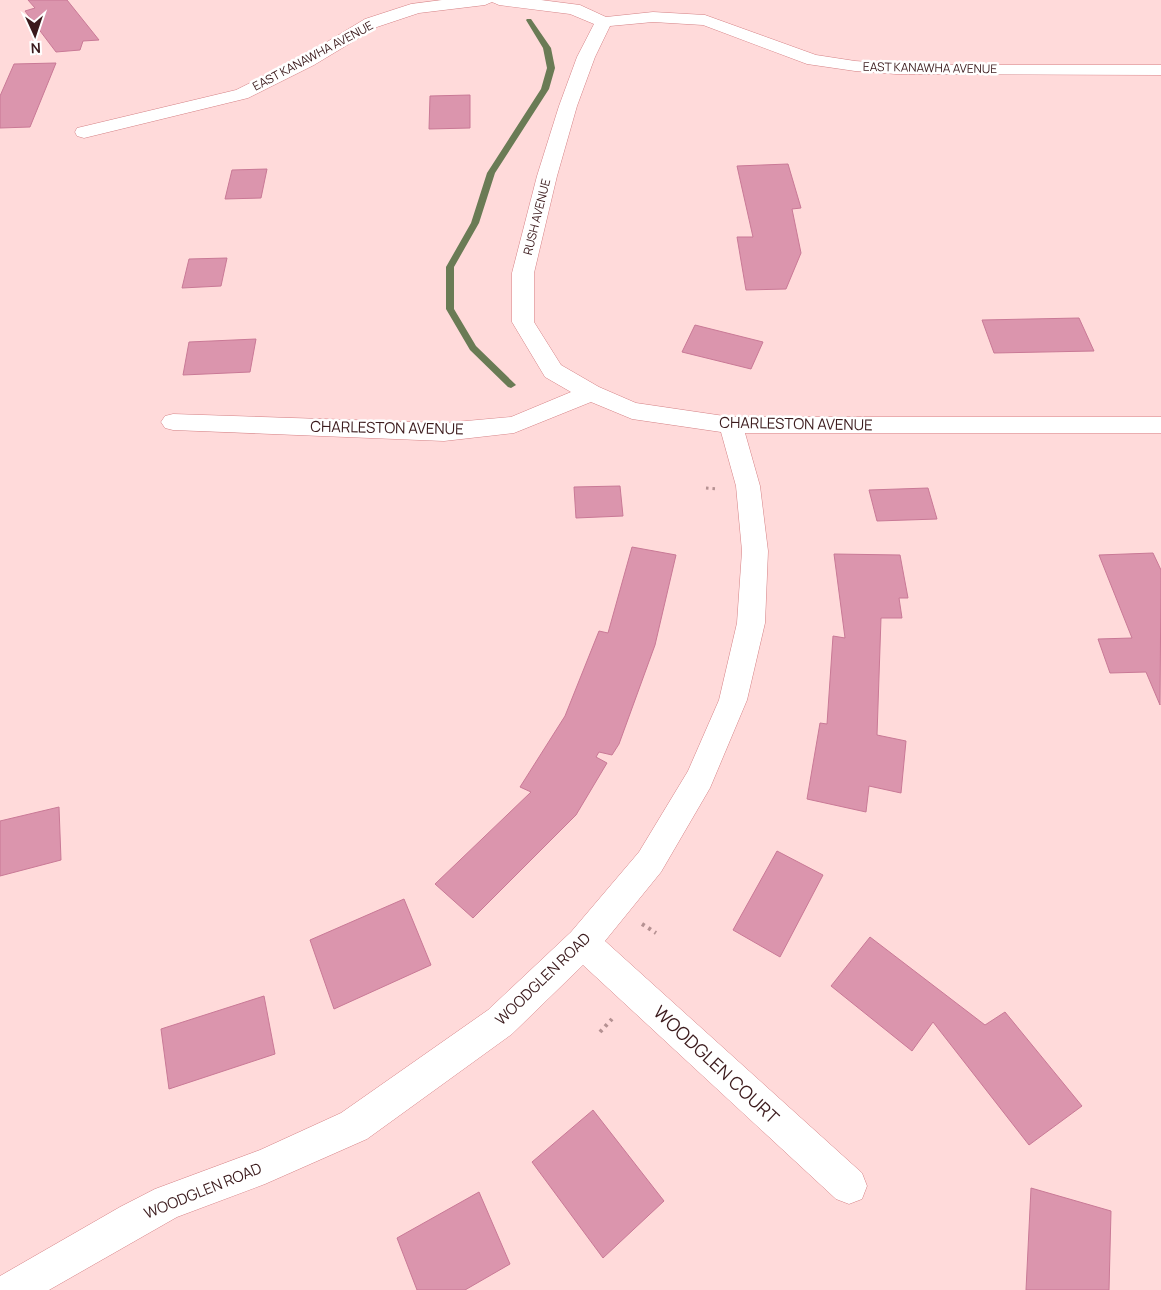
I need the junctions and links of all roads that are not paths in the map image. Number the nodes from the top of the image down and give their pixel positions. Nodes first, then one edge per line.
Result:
1 (485, 0) edge
2 (499, 0) edge
3 (604, 22) junction
4 (1161, 70) edge
5 (84, 132) dead end
6 (591, 393) junction
7 (173, 422) dead end
8 (731, 425) junction
9 (1161, 425) edge
10 (583, 943) junction
11 (849, 1186) dead end
12 (12, 1290) edge

1 - 5 street, EAST KANAWHA AVENUE
2 - 3 street, EAST KANAWHA AVENUE
3 - 4 street, EAST KANAWHA AVENUE
3 - 6 street, RUSH AVENUE
6 - 7 street, CHARLESTON AVENUE
6 - 8 street, CHARLESTON AVENUE
8 - 9 street, CHARLESTON AVENUE
8 - 10 street, WOODGLEN ROAD
10 - 11 street, WOODGLEN COURT
10 - 12 street, WOODGLEN ROAD

